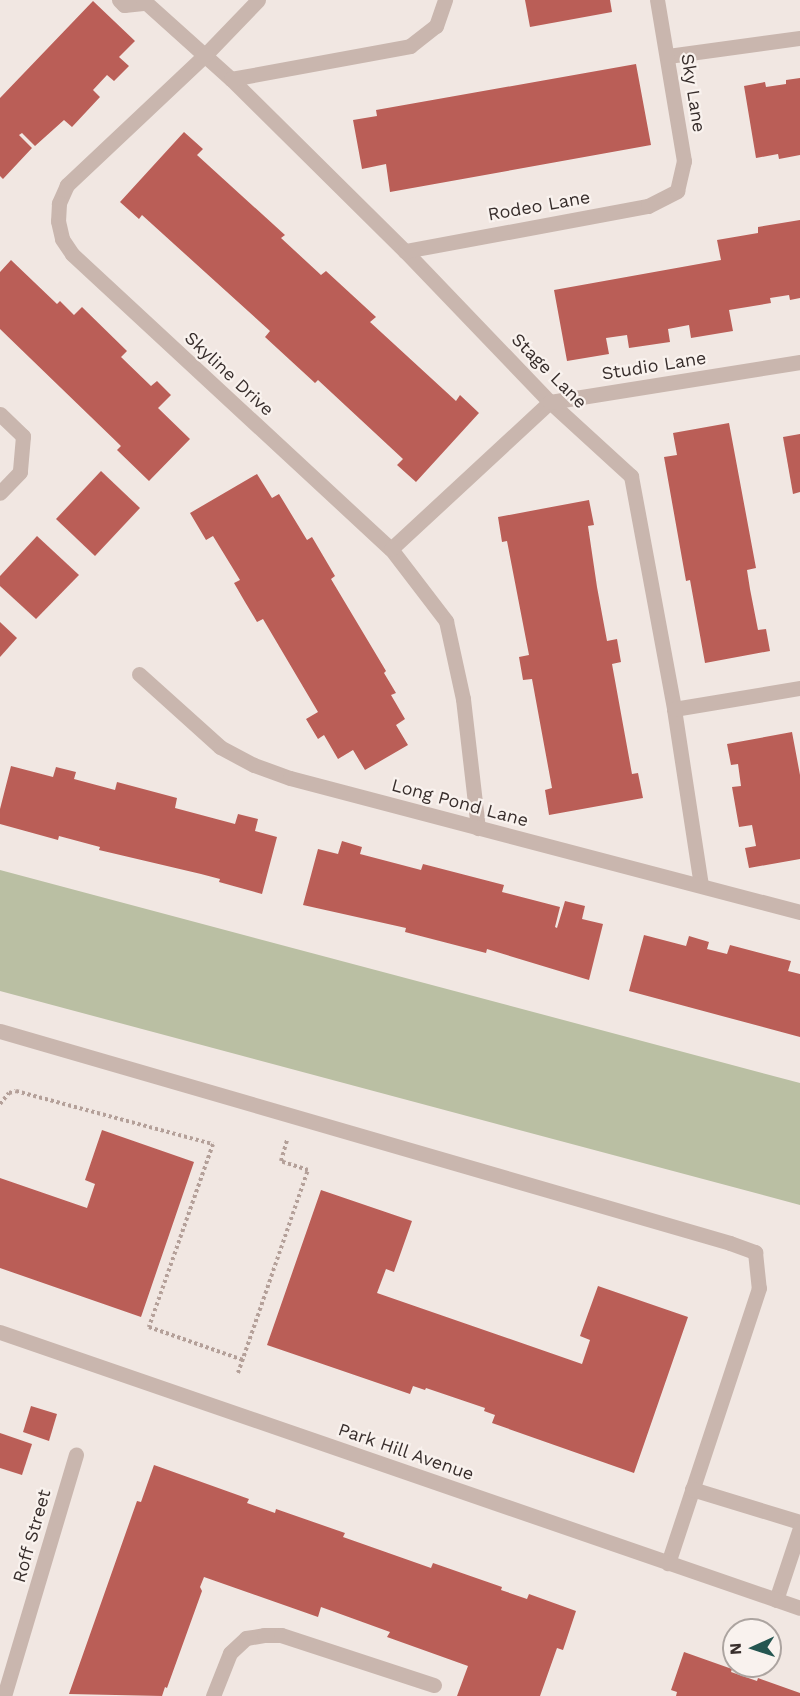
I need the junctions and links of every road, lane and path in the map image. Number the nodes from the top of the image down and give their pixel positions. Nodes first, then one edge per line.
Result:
1 (119, 0) edge
2 (258, 0) edge
3 (445, 0) edge
4 (657, 0) edge
5 (143, 1) edge
6 (800, 38) edge
7 (205, 55) junction
8 (668, 56) junction
9 (231, 79) junction
10 (677, 191) joint
11 (405, 251) junction
12 (800, 362) edge
13 (550, 402) junction
14 (0, 414) edge
15 (0, 494) edge
16 (391, 549) junction
17 (139, 674) dead end
18 (800, 688) edge
19 (674, 709) junction
20 (478, 828) junction
21 (701, 885) junction
22 (800, 912) edge
23 (0, 1031) edge
24 (0, 1104) edge
25 (287, 1140) dead end
26 (0, 1332) edge
27 (243, 1360) junction
28 (238, 1373) dead end
29 (76, 1455) dead end
30 (692, 1489) junction
31 (800, 1522) edge
32 (800, 1528) edge
33 (668, 1563) junction
34 (776, 1600) junction
35 (800, 1608) edge
36 (434, 1685) dead end
37 (4, 1696) edge
38 (213, 1696) edge

1 - 5 street, Stage Lane
2 - 7 street, Skyline Drive
3 - 9 street
4 - 8 street, Sky Lane
5 - 7 street, Stage Lane
6 - 8 street
7 - 9 street, Stage Lane
7 - 16 street, Skyline Drive
8 - 10 street, Sky Lane
9 - 11 street, Stage Lane
10 - 11 street, Rodeo Lane
11 - 13 street, Stage Lane
12 - 13 street, Studio Lane
13 - 16 street
13 - 19 street, Stage Lane
14 - 15 street
16 - 20 street, Skyline Drive
17 - 20 street, Long Pond Lane
18 - 19 street
19 - 21 street, Stage Lane
20 - 21 street, Long Pond Lane
21 - 22 street, Long Pond Lane
23 - 30 street
24 - 27 path
25 - 27 path
26 - 33 street, Park Hill Avenue
27 - 28 path
29 - 37 street, Roff Street
30 - 31 street
30 - 33 street
32 - 34 street
33 - 34 street, Park Hill Avenue
34 - 35 street, Park Hill Avenue
36 - 38 street

